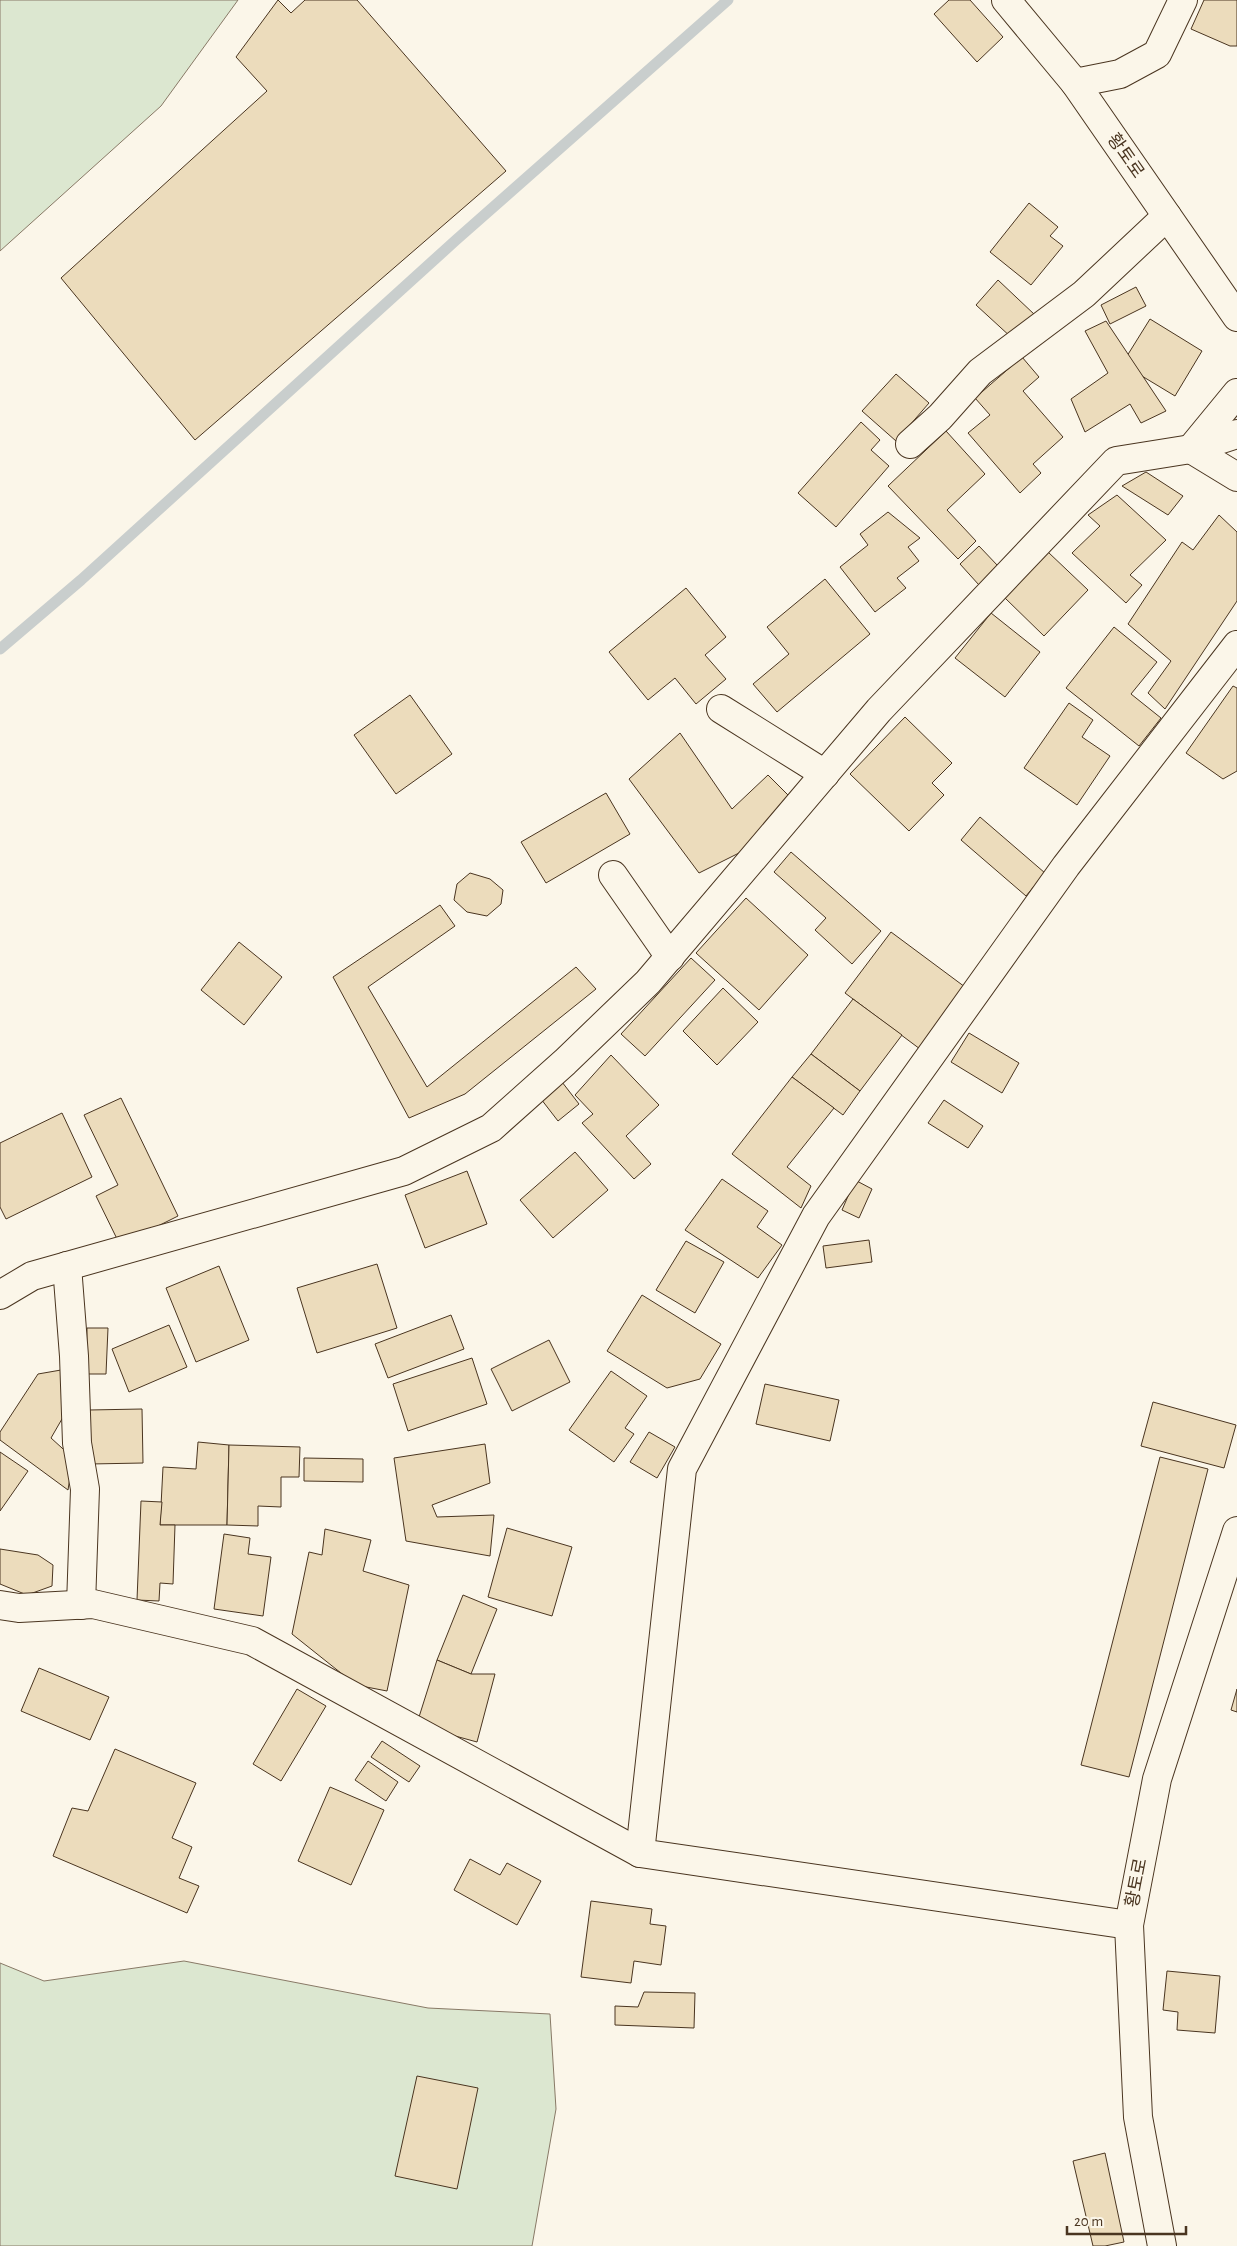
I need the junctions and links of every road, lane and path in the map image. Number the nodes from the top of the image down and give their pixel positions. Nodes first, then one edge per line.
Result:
1 (1006, 0) edge
2 (1183, 0) edge
3 (1074, 83) junction
4 (1167, 216) junction
5 (1237, 317) edge
6 (1237, 393) edge
7 (1237, 434) edge
8 (910, 444) dead end
9 (1191, 449) junction
10 (1237, 477) edge
11 (1237, 645) edge
12 (720, 709) dead end
13 (825, 774) junction
14 (613, 875) dead end
15 (670, 957) junction
16 (66, 1266) junction
17 (0, 1295) edge
18 (1237, 1531) edge
19 (0, 1605) edge
20 (81, 1605) junction
21 (640, 1853) junction
22 (1129, 1925) junction
23 (1162, 2246) edge

1 - 3 street, 황토로
2 - 3 street
3 - 4 street, 황토로
4 - 5 street, 황토로
4 - 8 street
6 - 9 street
7 - 9 street
9 - 10 street
9 - 13 street
11 - 21 street
12 - 13 street
13 - 15 street
14 - 15 street
15 - 16 street
16 - 17 street
16 - 20 street
18 - 22 street, 황토로
19 - 20 street
20 - 21 street
21 - 22 street
22 - 23 street, 황토로

